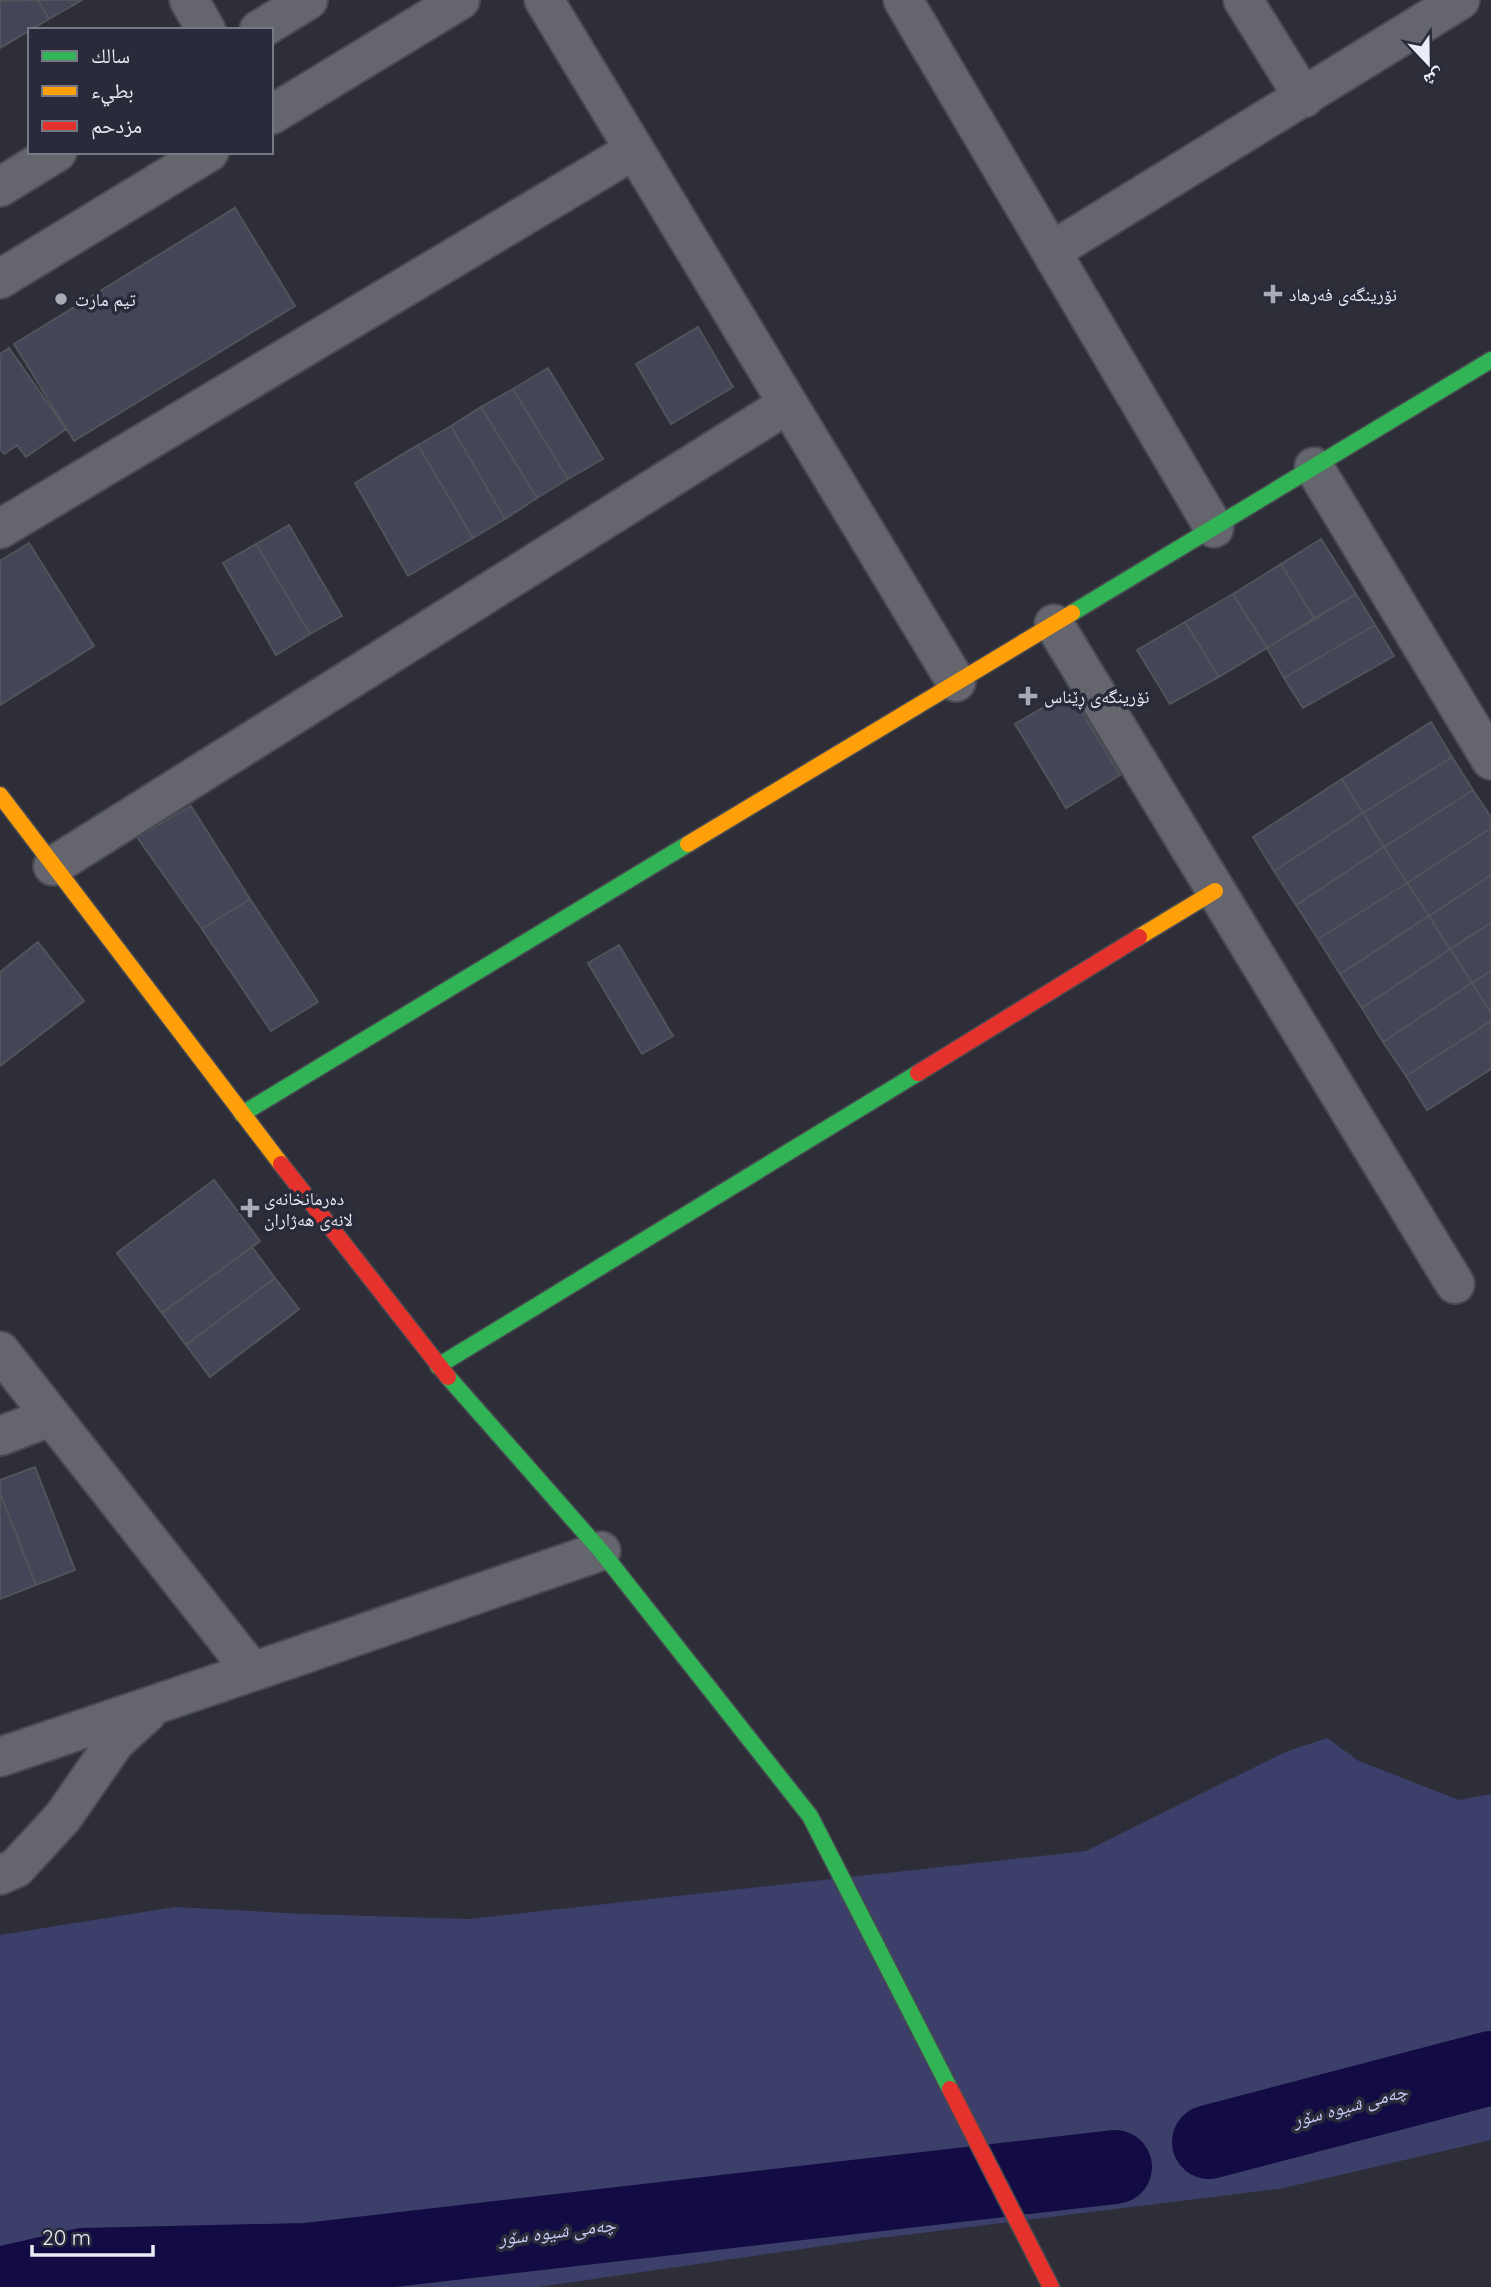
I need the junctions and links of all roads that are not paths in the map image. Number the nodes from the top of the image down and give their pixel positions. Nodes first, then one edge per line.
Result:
1 (189, 0) edge
2 (308, 0) edge
3 (460, 0) edge
4 (544, 0) edge
5 (902, 0) edge
6 (1242, 0) edge
7 (1460, 0) edge
8 (205, 28) edge
9 (262, 28) edge
10 (1304, 98) junction
11 (273, 114) edge
12 (634, 149) junction
13 (54, 154) edge
14 (206, 154) edge
15 (0, 187) edge
16 (1052, 251) junction
17 (0, 279) edge
18 (1491, 360) edge
19 (788, 404) junction
20 (1314, 467) junction
21 (1214, 528) junction
22 (0, 529) edge
23 (1054, 624) junction
24 (956, 682) junction
25 (1487, 744) edge
26 (0, 795) edge
27 (54, 866) junction
28 (1215, 891) junction
29 (242, 1114) junction
30 (1455, 1284) dead end
31 (0, 1351) edge
32 (438, 1366) junction
33 (50, 1417) junction
34 (0, 1436) edge
35 (601, 1551) junction
36 (251, 1671) junction
37 (157, 1705) junction
38 (0, 1757) edge
39 (0, 1875) edge
40 (1051, 2287) edge

1 - 8 street
2 - 9 street
3 - 11 street
4 - 12 street
5 - 16 street
6 - 10 street
7 - 10 street
10 - 16 street
12 - 19 street
12 - 22 street
13 - 15 street
14 - 17 street
16 - 21 street
18 - 20 street
19 - 24 street
19 - 27 street
20 - 21 street
20 - 25 street
21 - 23 street
23 - 24 street
23 - 28 street
24 - 29 street
26 - 27 street
27 - 29 street
28 - 30 street
28 - 32 street
29 - 32 street
31 - 33 street
32 - 35 street
33 - 34 street
33 - 36 street
35 - 36 street
35 - 40 street
36 - 37 street
37 - 38 street
37 - 39 street

